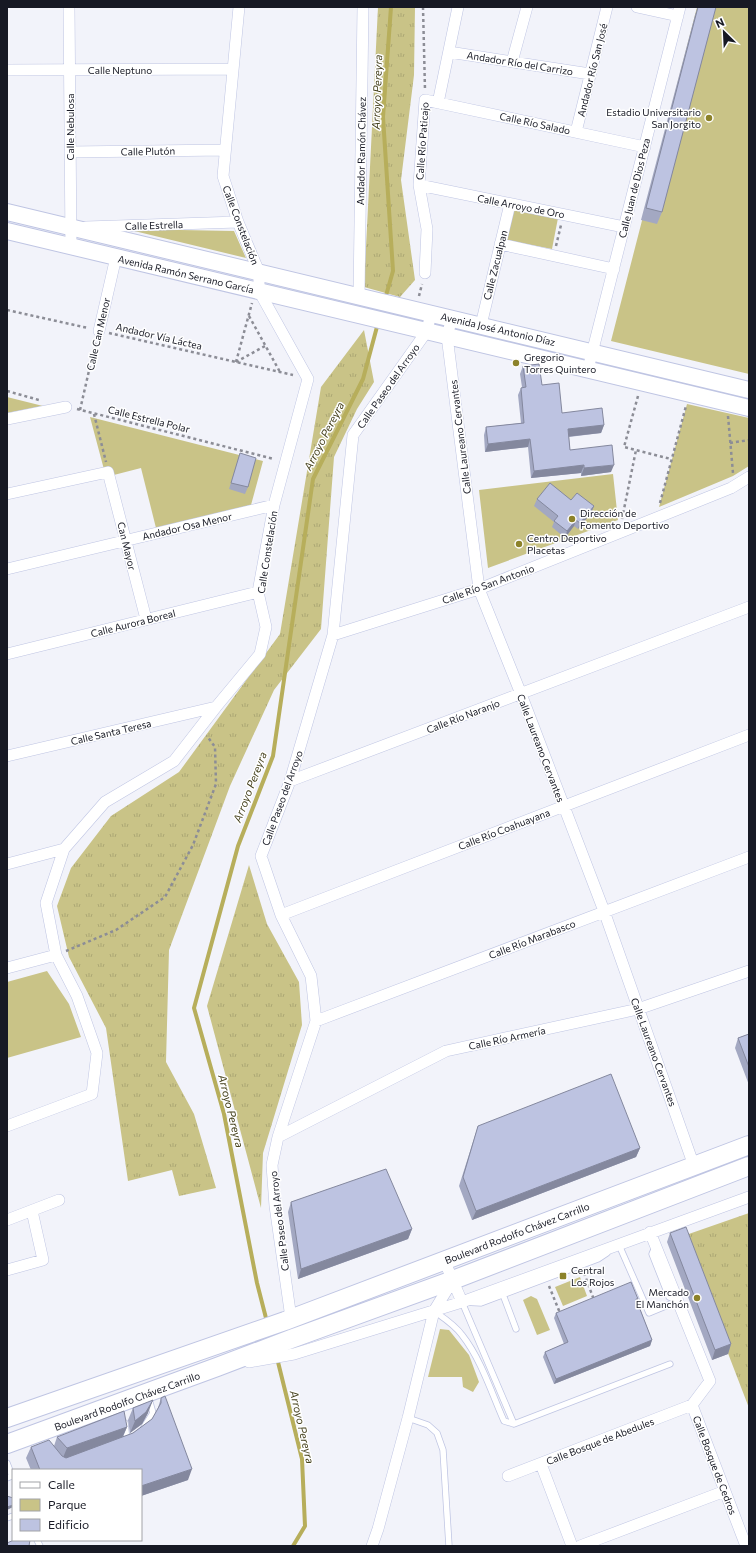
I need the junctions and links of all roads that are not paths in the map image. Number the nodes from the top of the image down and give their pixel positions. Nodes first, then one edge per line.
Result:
1 (69, 7) edge
2 (239, 7) edge
3 (363, 7) edge
4 (458, 7) edge
5 (527, 7) edge
6 (607, 7) edge
7 (637, 7) edge
8 (679, 11) edge
9 (449, 52) junction
10 (512, 62) junction
11 (233, 69) junction
12 (7, 70) edge
13 (70, 70) junction
14 (590, 74) junction
15 (425, 100) joint
16 (438, 103) junction
17 (576, 132) junction
18 (645, 147) junction
19 (225, 150) junction
20 (70, 152) junction
21 (418, 185) junction
22 (510, 204) junction
23 (7, 212) edge
24 (238, 222) junction
25 (71, 227) junction
26 (624, 227) junction
27 (7, 231) edge
28 (500, 244) junction
29 (71, 247) junction
30 (118, 248) junction
31 (614, 269) junction
32 (259, 272) junction
33 (425, 273) road end
34 (257, 291) junction
35 (362, 297) junction
36 (416, 310) junction
37 (364, 317) joint
38 (452, 318) junction
39 (480, 325) junction
40 (99, 331) road end
41 (427, 331) junction
42 (447, 336) junction
43 (593, 352) junction
44 (588, 369) junction
45 (749, 390) edge
46 (66, 406) road end
47 (749, 408) edge
48 (7, 419) edge
49 (749, 476) edge
50 (7, 494) edge
51 (274, 505) junction
52 (126, 540) junction
53 (7, 569) edge
54 (478, 589) junction
55 (258, 592) junction
56 (749, 607) edge
57 (146, 619) junction
58 (334, 635) junction
59 (7, 654) edge
60 (521, 694) junction
61 (216, 707) junction
62 (749, 735) edge
63 (7, 756) edge
64 (290, 781) junction
65 (563, 807) junction
66 (64, 850) junction
67 (749, 857) edge
68 (7, 864) edge
69 (604, 911) junction
70 (281, 915) junction
71 (56, 955) junction
72 (7, 968) edge
73 (749, 971) edge
74 (638, 1009) junction
75 (316, 1021) junction
76 (7, 1126) edge
77 (278, 1137) junction
78 (749, 1145) edge
79 (694, 1166) junction
80 (749, 1166) edge
81 (749, 1197) edge
82 (59, 1200) dead end
83 (32, 1211) junction
84 (7, 1220) edge
85 (650, 1232) junction
86 (620, 1244) junction
87 (444, 1260) junction
88 (7, 1270) edge
89 (453, 1280) junction
90 (501, 1292) junction
91 (678, 1301) junction
92 (462, 1302) junction
93 (434, 1311) junction
94 (288, 1319) junction
95 (516, 1329) dead end
96 (293, 1346) junction
97 (670, 1364) dead end
98 (148, 1392) junction
99 (692, 1405) junction
100 (123, 1410) junction
101 (7, 1418) edge
102 (408, 1418) junction
103 (514, 1424) junction
104 (139, 1432) edge
105 (133, 1436) edge
106 (127, 1441) junction
107 (120, 1443) edge
108 (7, 1444) edge
109 (7, 1462) edge
110 (541, 1464) junction
111 (508, 1476) dead end
112 (11, 1478) edge
113 (725, 1490) junction
114 (372, 1546) edge
115 (449, 1546) edge
116 (572, 1546) edge
117 (580, 1546) edge
118 (746, 1546) edge

1 - 13 street, Calle Nebulosa
2 - 11 street, Calle Constelación
3 - 35 street, Andador Ramón Chávez
4 - 9 street
5 - 10 street
6 - 14 street, Andador Río San José
7 - 8 street
8 - 18 street, Calle Juan de Dios Peza
9 - 10 street, Andador Río del Carrizo
9 - 16 street
10 - 14 street, Andador Río del Carrizo
11 - 13 street, Calle Neptuno
11 - 19 street, Calle Constelación
12 - 13 street, Calle Neptuno
13 - 20 street, Calle Nebulosa
14 - 17 street, Andador Río San José
15 - 16 street, Calle Río Salado
15 - 21 street, Calle Río Paticajo
16 - 17 street, Calle Río Salado
17 - 18 street, Calle Río Salado
18 - 26 street, Calle Juan de Dios Peza
19 - 20 street, Calle Plutón
19 - 24 street, Calle Constelación
20 - 25 street, Calle Nebulosa
21 - 22 street, Calle Arroyo de Oro
21 - 33 street, Calle Río Paticajo
22 - 26 street, Calle Arroyo de Oro
22 - 28 street, Calle Zacualpan
23 - 25 street, Avenida Ramón Serrano García
24 - 25 street, Calle Estrella
24 - 32 street, Calle Constelación
25 - 29 street, Calle Nebulosa
25 - 30 street, Avenida Ramón Serrano García
26 - 31 street, Calle Juan de Dios Peza
27 - 29 street, Avenida Ramón Serrano García
28 - 31 street
28 - 39 street, Calle Zacualpan
29 - 30 street, Avenida Ramón Serrano García
30 - 32 street, Avenida Ramón Serrano García
30 - 34 street, Avenida Ramón Serrano García
30 - 40 street, Calle Can Menor
31 - 43 street, Calle Juan de Dios Peza
32 - 34 street, Calle Constelación
32 - 35 street, Avenida Ramón Serrano García
34 - 37 street, Avenida Ramón Serrano García
34 - 51 street, Calle Constelación
35 - 36 street, Avenida José Antonio Díaz
36 - 38 street, Avenida José Antonio Díaz
36 - 41 street, Calle Paseo del Arroyo
37 - 41 street, Avenida José Antonio Díaz
38 - 39 street, Avenida José Antonio Díaz
38 - 42 street, Calle Laureano Cervantes
39 - 43 street, Avenida José Antonio Díaz
41 - 42 street, Avenida José Antonio Díaz
41 - 58 street, Calle Paseo del Arroyo
42 - 44 street, Avenida José Antonio Díaz
42 - 54 street, Calle Laureano Cervantes
43 - 44 street, Calle Juan de Dios Peza
43 - 45 street, Avenida José Antonio Díaz
44 - 47 street, Avenida José Antonio Díaz
46 - 48 street
49 - 54 street, Calle Río San Antonio
50 - 52 street, Can Mayor
51 - 52 street, Andador Osa Menor
51 - 55 street, Calle Constelación
52 - 53 street, Andador Osa Menor
52 - 57 street, Can Mayor
54 - 58 street, Calle Río San Antonio
54 - 60 street, Calle Laureano Cervantes
55 - 57 street, Calle Aurora Boreal
55 - 61 street, Calle Constelación
56 - 60 street, Calle Río Naranjo
57 - 59 street, Calle Aurora Boreal
58 - 64 street, Calle Paseo del Arroyo
60 - 64 street, Calle Río Naranjo
60 - 65 street, Calle Laureano Cervantes
61 - 63 street, Calle Santa Teresa
61 - 66 street, Calle Constelación
62 - 65 street, Calle Río Coahuayana
64 - 70 street, Calle Paseo del Arroyo
65 - 69 street, Calle Laureano Cervantes
65 - 70 street, Calle Río Coahuayana
66 - 68 street
66 - 71 street, Calle Constelación
67 - 69 street, Calle Río Marabasco
69 - 74 street, Calle Laureano Cervantes
69 - 75 street, Calle Río Marabasco
70 - 75 street, Calle Paseo del Arroyo
71 - 72 street
71 - 76 street, Calle Constelación
73 - 74 street, Calle Río Armería
74 - 77 street, Calle Río Armería
74 - 79 street, Calle Laureano Cervantes
75 - 77 street, Calle Paseo del Arroyo
77 - 94 street, Calle Paseo del Arroyo
78 - 79 main road, Boulevard Rodolfo Chávez Carrillo
79 - 87 main road, Boulevard Rodolfo Chávez Carrillo
80 - 89 main road, Boulevard Rodolfo Chávez Carrillo
81 - 85 street
82 - 83 street
83 - 84 street
83 - 88 street
85 - 86 street
85 - 91 street, Calle Bosque de Cedros
86 - 90 street
86 - 91 lane
87 - 89 street
87 - 94 main road, Boulevard Rodolfo Chávez Carrillo
89 - 92 street
89 - 93 street
89 - 96 main road, Boulevard Rodolfo Chávez Carrillo
90 - 92 street
90 - 95 lane
91 - 99 street, Calle Bosque de Cedros
92 - 93 street
92 - 103 lane
93 - 96 street
93 - 102 street
93 - 103 lane
94 - 101 main road, Boulevard Rodolfo Chávez Carrillo
96 - 98 main road, Boulevard Rodolfo Chávez Carrillo
97 - 103 lane
98 - 100 main road, Boulevard Rodolfo Chávez Carrillo
98 - 104 lane
99 - 110 street, Calle Bosque de Abedules
99 - 113 street, Calle Bosque de Cedros
100 - 106 lane
100 - 108 main road, Boulevard Rodolfo Chávez Carrillo
102 - 114 street
102 - 115 lane
105 - 106 lane
106 - 107 lane
109 - 112 lane
110 - 111 street, Calle Bosque de Abedules
110 - 116 street
113 - 117 street
113 - 118 street, Calle Bosque de Cedros

